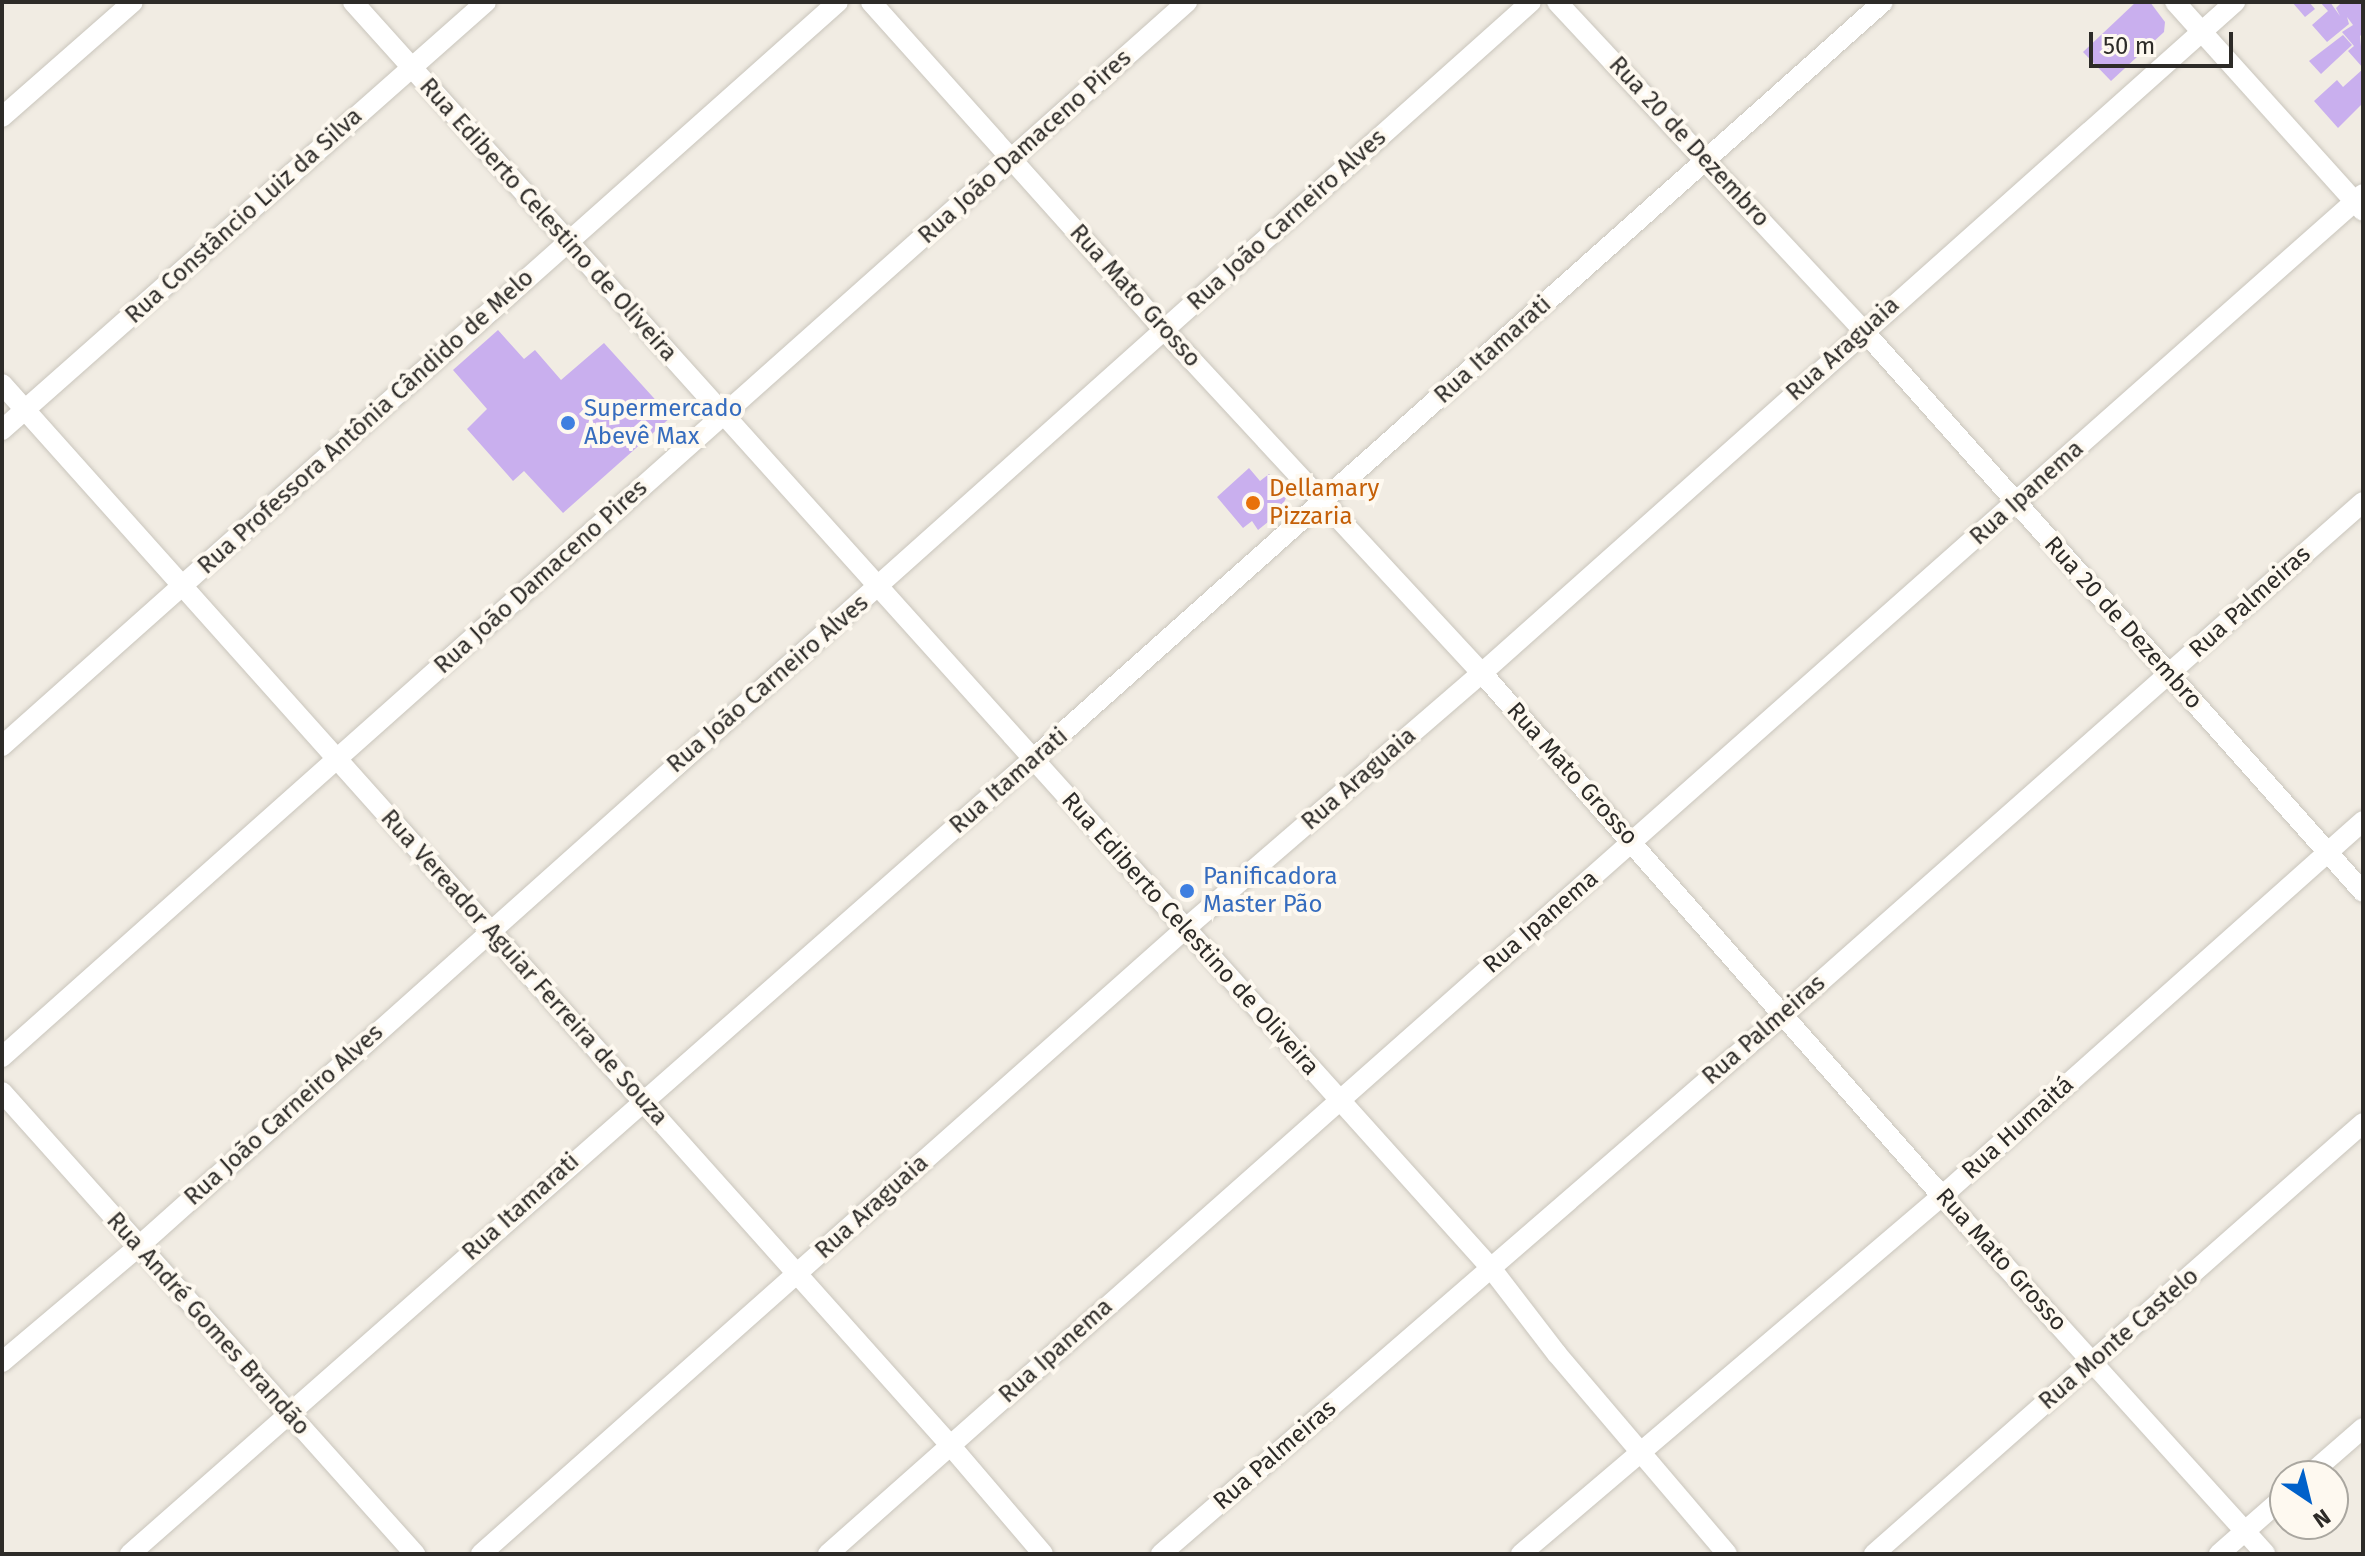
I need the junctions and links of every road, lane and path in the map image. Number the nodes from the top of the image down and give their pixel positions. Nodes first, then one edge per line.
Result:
1 (133, 2) edge
2 (353, 2) edge
3 (486, 2) edge
4 (838, 2) edge
5 (871, 2) edge
6 (1187, 2) edge
7 (1531, 2) edge
8 (1557, 2) edge
9 (1883, 2) edge
10 (2175, 2) edge
11 (2235, 2) edge
12 (2202, 32) junction
13 (411, 68) junction
14 (2, 117) edge
15 (1706, 158) junction
16 (1011, 159) junction
17 (2360, 202) edge
18 (568, 242) junction
19 (1164, 330) junction
20 (1863, 330) junction
21 (2, 384) edge
22 (25, 410) junction
23 (724, 415) junction
24 (2, 430) edge
25 (1325, 501) junction
26 (2363, 502) edge
27 (2016, 503) junction
28 (182, 586) junction
29 (879, 587) junction
30 (1482, 673) junction
31 (2168, 675) junction
32 (2, 746) edge
33 (337, 759) junction
34 (1033, 759) junction
35 (2363, 821) edge
36 (1633, 842) junction
37 (2329, 853) junction
38 (2363, 892) edge
39 (1185, 929) junction
40 (490, 930) junction
41 (1784, 1014) junction
42 (2, 1057) edge
43 (2, 1092) edge
44 (1338, 1099) junction
45 (642, 1100) junction
46 (2363, 1123) edge
47 (1942, 1196) junction
48 (138, 1247) junction
49 (1491, 1268) junction
50 (797, 1273) junction
51 (2093, 1361) junction
52 (2, 1362) edge
53 (288, 1415) junction
54 (2363, 1428) edge
55 (950, 1445) junction
56 (1637, 1451) junction
57 (2326, 1460) edge
58 (2269, 1510) edge
59 (2246, 1531) junction
60 (130, 1554) edge
61 (415, 1554) edge
62 (481, 1554) edge
63 (828, 1554) edge
64 (1043, 1554) edge
65 (1161, 1554) edge
66 (1521, 1554) edge
67 (1727, 1554) edge
68 (1874, 1554) edge
69 (2219, 1554) edge
70 (2265, 1554) edge

1 - 14 street
2 - 13 street, Rua Ediberto Celestino de Oliveira
3 - 13 street, Rua Constâncio Luiz da Silva
4 - 18 street, Rua Professora Antônia Cândido de Melo
5 - 16 street, Rua Mato Grosso
6 - 16 street, Rua João Damaceno Pires
7 - 19 street, Rua João Carneiro Alves
8 - 15 street, Rua 20 de Dezembro
9 - 15 street, Rua Itamarati
10 - 12 street
11 - 12 street, Rua Araguaia
12 - 17 street
12 - 20 street, Rua Araguaia
13 - 18 street, Rua Ediberto Celestino de Oliveira
13 - 22 street, Rua Constâncio Luiz da Silva
15 - 20 street, Rua 20 de Dezembro
15 - 25 street, Rua Itamarati
16 - 19 street, Rua Mato Grosso
16 - 23 street, Rua João Damaceno Pires
17 - 27 street, Rua Ipanema
18 - 23 street, Rua Ediberto Celestino de Oliveira
18 - 28 street, Rua Professora Antônia Cândido de Melo
19 - 25 street, Rua Mato Grosso
19 - 29 street, Rua João Carneiro Alves
20 - 27 street, Rua 20 de Dezembro
20 - 30 street, Rua Araguaia
21 - 22 street, Rua Vereador Aguiar Ferreira de Souza
22 - 24 street, Rua Constâncio Luiz da Silva
22 - 28 street, Rua Vereador Aguiar Ferreira de Souza
23 - 29 street, Rua Ediberto Celestino de Oliveira
23 - 33 street, Rua João Damaceno Pires
25 - 30 street, Rua Mato Grosso
25 - 34 street, Rua Itamarati
26 - 31 street, Rua Palmeiras
27 - 31 street, Rua 20 de Dezembro
27 - 36 street, Rua Ipanema
28 - 32 street, Rua Professora Antônia Cândido de Melo
28 - 33 street, Rua Vereador Aguiar Ferreira de Souza
29 - 34 street, Rua Ediberto Celestino de Oliveira
29 - 40 street, Rua João Carneiro Alves
30 - 36 street, Rua Mato Grosso
30 - 39 street, Rua Araguaia
31 - 37 street, Rua 20 de Dezembro
31 - 41 street, Rua Palmeiras
33 - 40 street, Rua Vereador Aguiar Ferreira de Souza
33 - 42 street, Rua João Damaceno Pires
34 - 39 street, Rua Ediberto Celestino de Oliveira
34 - 45 street, Rua Itamarati
35 - 37 street, Rua Humaitá
36 - 41 street, Rua Mato Grosso
36 - 44 street, Rua Ipanema
37 - 38 street, Rua 20 de Dezembro
37 - 47 street, Rua Humaitá
39 - 44 street, Rua Ediberto Celestino de Oliveira
39 - 50 street, Rua Araguaia
40 - 45 street, Rua Vereador Aguiar Ferreira de Souza
40 - 48 street, Rua João Carneiro Alves
41 - 47 street, Rua Mato Grosso
41 - 49 street, Rua Palmeiras
43 - 48 street, Rua André Gomes Brandão
44 - 49 street, Rua Ediberto Celestino de Oliveira
44 - 55 street, Rua Ipanema
45 - 50 street, Rua Vereador Aguiar Ferreira de Souza
45 - 53 street, Rua Itamarati
46 - 51 street, Rua Monte Castelo
47 - 51 street, Rua Mato Grosso
47 - 56 street, Rua Humaitá
48 - 52 street, Rua João Carneiro Alves
48 - 53 street, Rua André Gomes Brandão
49 - 56 street, Rua Ediberto Celestino de Oliveira
49 - 65 street, Rua Palmeiras
50 - 55 street, Rua Vereador Aguiar Ferreira de Souza
50 - 62 street, Rua Araguaia
51 - 59 street, Rua Mato Grosso
51 - 68 street, Rua Monte Castelo
53 - 60 street, Rua Itamarati
53 - 61 street, Rua André Gomes Brandão
54 - 57 street
55 - 63 street, Rua Ipanema
55 - 64 street, Rua Vereador Aguiar Ferreira de Souza
56 - 66 street, Rua Humaitá
56 - 67 street, Rua Ediberto Celestino de Oliveira
58 - 59 street
59 - 69 street
59 - 70 street, Rua Mato Grosso

